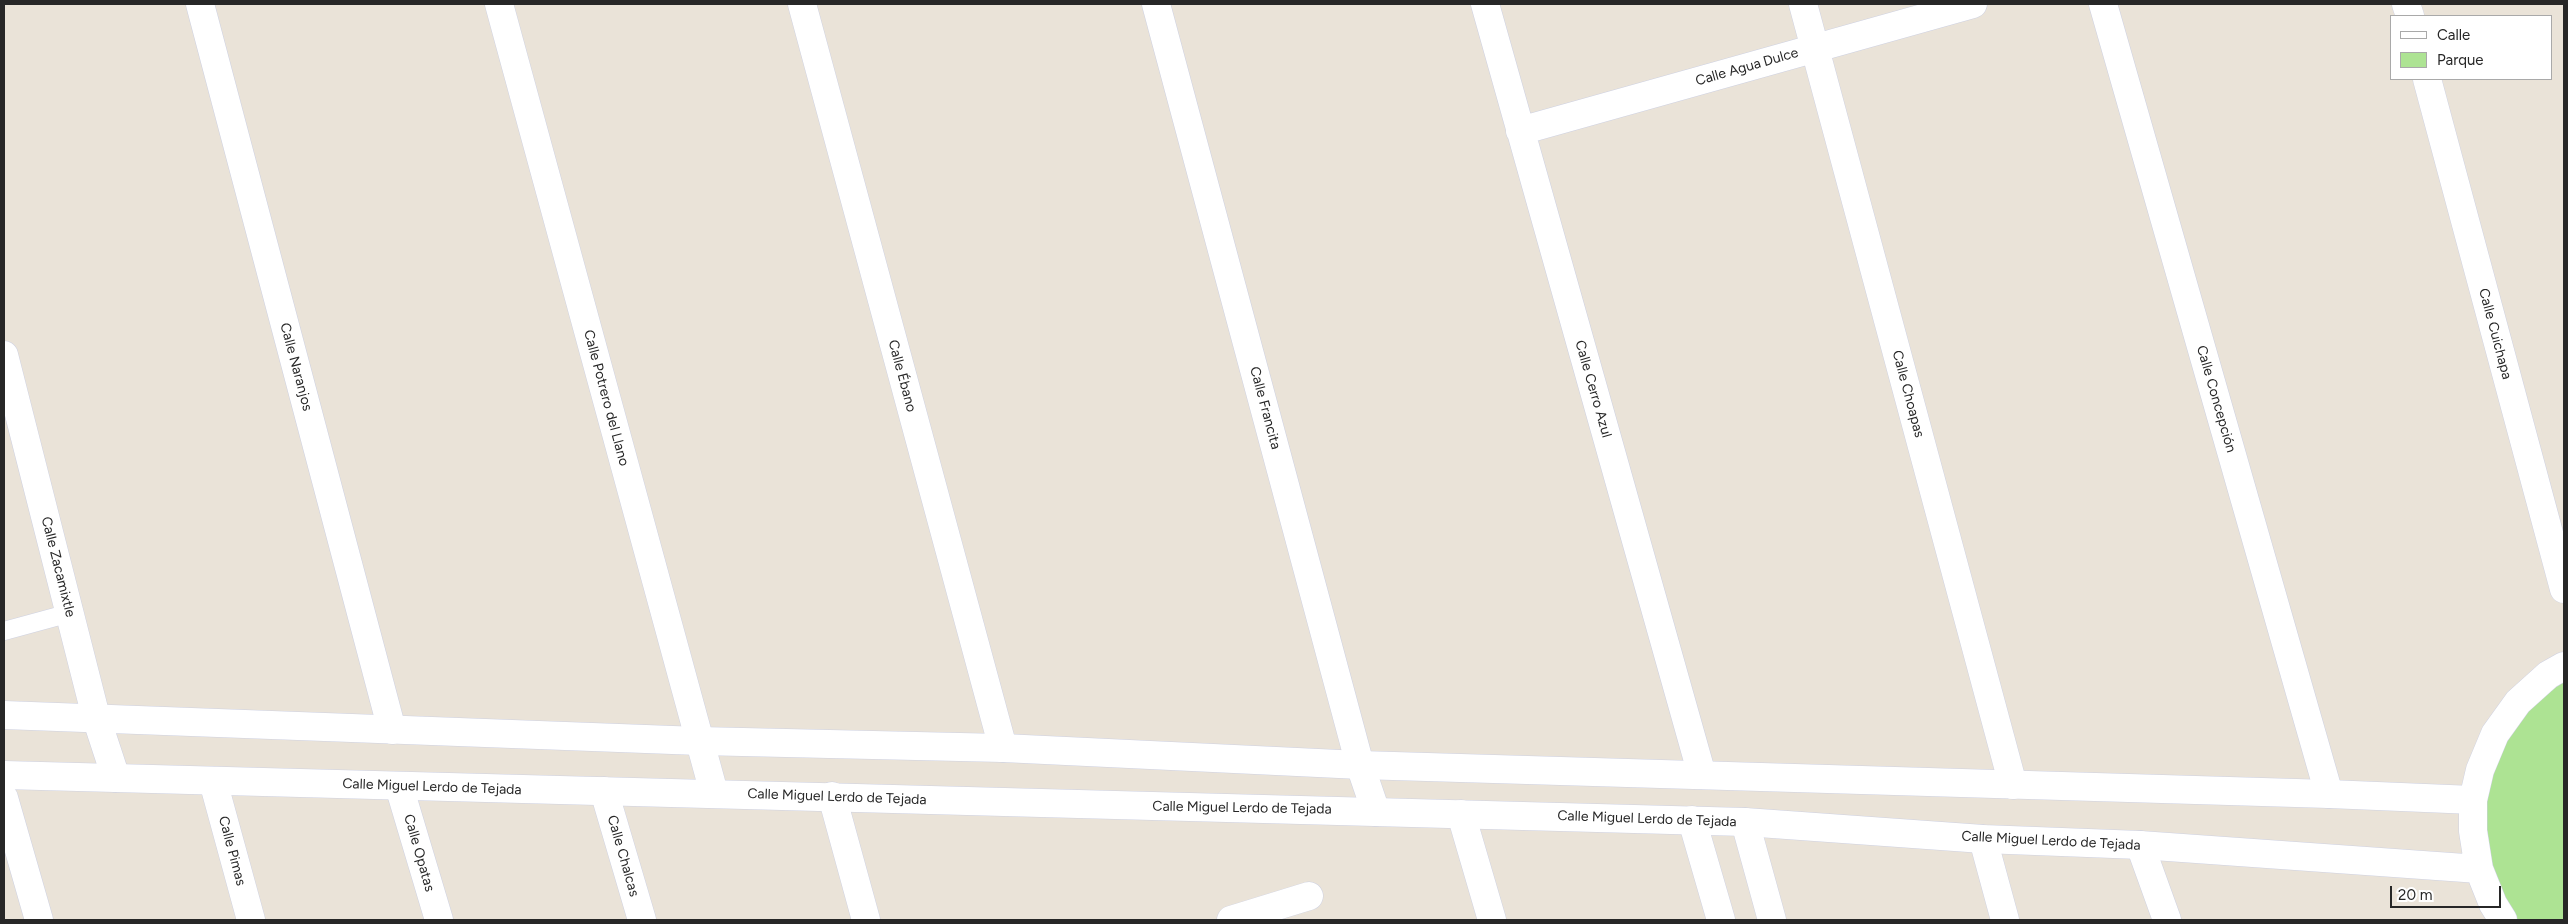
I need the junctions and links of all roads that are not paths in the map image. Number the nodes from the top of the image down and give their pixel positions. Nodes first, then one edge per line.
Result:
1 (200, 4) edge
2 (499, 4) edge
3 (802, 4) edge
4 (1156, 4) edge
5 (1485, 4) edge
6 (1803, 4) edge
7 (1973, 4) edge
8 (2103, 4) edge
9 (1815, 48) junction
10 (2426, 80) edge
11 (1520, 131) junction
12 (4, 354) edge
13 (8, 390) edge
14 (2564, 589) edge
15 (70, 613) junction
16 (4, 631) edge
17 (2564, 666) edge
18 (4, 715) edge
19 (96, 717) junction
20 (392, 730) junction
21 (699, 741) junction
22 (1003, 748) junction
23 (1360, 765) junction
24 (4, 775) edge
25 (1702, 775) junction
26 (116, 778) junction
27 (213, 781) junction
28 (2013, 785) junction
29 (399, 786) junction
30 (604, 791) junction
31 (714, 792) junction
32 (2329, 794) junction
33 (832, 796) junction
34 (4, 798) edge
35 (2473, 800) junction
36 (1376, 812) junction
37 (1462, 814) junction
38 (1692, 820) junction
39 (1745, 822) junction
40 (1983, 838) junction
41 (2140, 845) junction
42 (2478, 869) junction
43 (1308, 896) dead end
44 (39, 920) edge
45 (251, 920) edge
46 (438, 920) edge
47 (642, 920) edge
48 (866, 920) edge
49 (1231, 920) edge
50 (1492, 920) edge
51 (1721, 920) edge
52 (1772, 920) edge
53 (2006, 920) edge
54 (2167, 920) edge
55 (2503, 920) edge

1 - 20 street, Calle Naranjos
2 - 21 street, Calle Potrero del Llano
3 - 22 street, Calle Ébano
4 - 23 street, Calle Francita
5 - 11 street, Calle Cerro Azul
6 - 9 street, Calle Choapas
7 - 9 street, Calle Agua Dulce
8 - 32 street, Calle Concepción
9 - 11 street, Calle Agua Dulce
9 - 28 street, Calle Choapas
10 - 14 street, Calle Cuichapa
11 - 25 street, Calle Cerro Azul
12 - 13 street, Calle Zacamixtle
13 - 15 street, Calle Zacamixtle
15 - 16 lane
15 - 19 street, Calle Zacamixtle
17 - 35 street
18 - 19 street
19 - 20 street
19 - 26 street, Calle Zacamixtle
20 - 21 street
21 - 22 street
21 - 31 street, Calle Potrero del Llano
22 - 23 street
23 - 25 street
23 - 36 street, Calle Francita
24 - 26 street, Calle Miguel Lerdo de Tejada
25 - 28 street
26 - 27 street, Calle Miguel Lerdo de Tejada
27 - 29 street, Calle Miguel Lerdo de Tejada
27 - 45 street, Calle Pimas
28 - 32 street
29 - 30 street, Calle Miguel Lerdo de Tejada
29 - 46 street, Calle Opatas
30 - 31 street, Calle Miguel Lerdo de Tejada
30 - 47 street, Calle Chalcas
31 - 33 street, Calle Miguel Lerdo de Tejada
32 - 35 street
33 - 36 street, Calle Miguel Lerdo de Tejada
33 - 48 street
34 - 44 street
35 - 42 street
36 - 37 street, Calle Miguel Lerdo de Tejada
37 - 38 street, Calle Miguel Lerdo de Tejada
37 - 50 street
38 - 39 street, Calle Miguel Lerdo de Tejada
38 - 51 street
39 - 40 street, Calle Miguel Lerdo de Tejada
39 - 52 street
40 - 41 street, Calle Miguel Lerdo de Tejada
40 - 53 street
41 - 42 street, Calle Miguel Lerdo de Tejada
41 - 54 street
42 - 55 street
43 - 49 street

